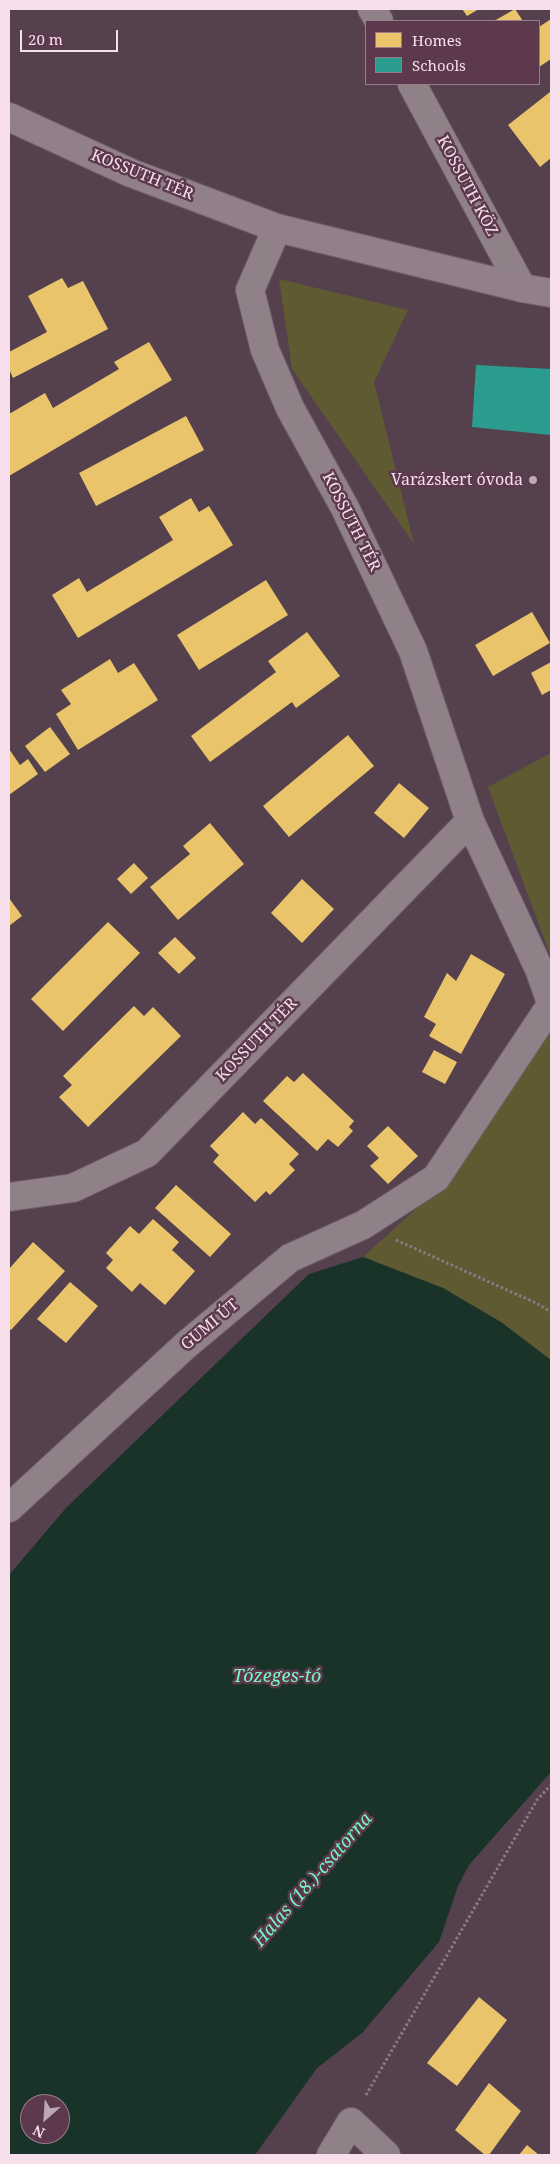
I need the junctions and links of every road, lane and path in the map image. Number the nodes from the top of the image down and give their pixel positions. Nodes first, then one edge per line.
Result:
1 (413, 85) edge
2 (9, 118) edge
3 (277, 228) junction
4 (522, 288) junction
5 (551, 293) edge
6 (470, 821) junction
7 (551, 1004) edge
8 (436, 1178) joint
9 (9, 1197) edge
10 (363, 1225) junction
11 (551, 1312) edge
12 (9, 1508) edge
13 (551, 1785) edge
14 (351, 2122) junction
15 (331, 2155) edge
16 (386, 2155) edge

1 - 4 street, KOSSUTH KÖZ
2 - 3 main road, KOSSUTH TÉR
3 - 4 main road, KOSSUTH TÉR
3 - 6 street, KOSSUTH TÉR
4 - 5 main road, KOSSUTH TÉR
6 - 7 street, KOSSUTH TÉR
6 - 9 street, KOSSUTH TÉR
7 - 8 street, KOSSUTH TÉR
8 - 10 street, GUMI ÚT
10 - 11 path
10 - 12 street, GUMI ÚT
13 - 14 path
14 - 15 street
14 - 16 street

